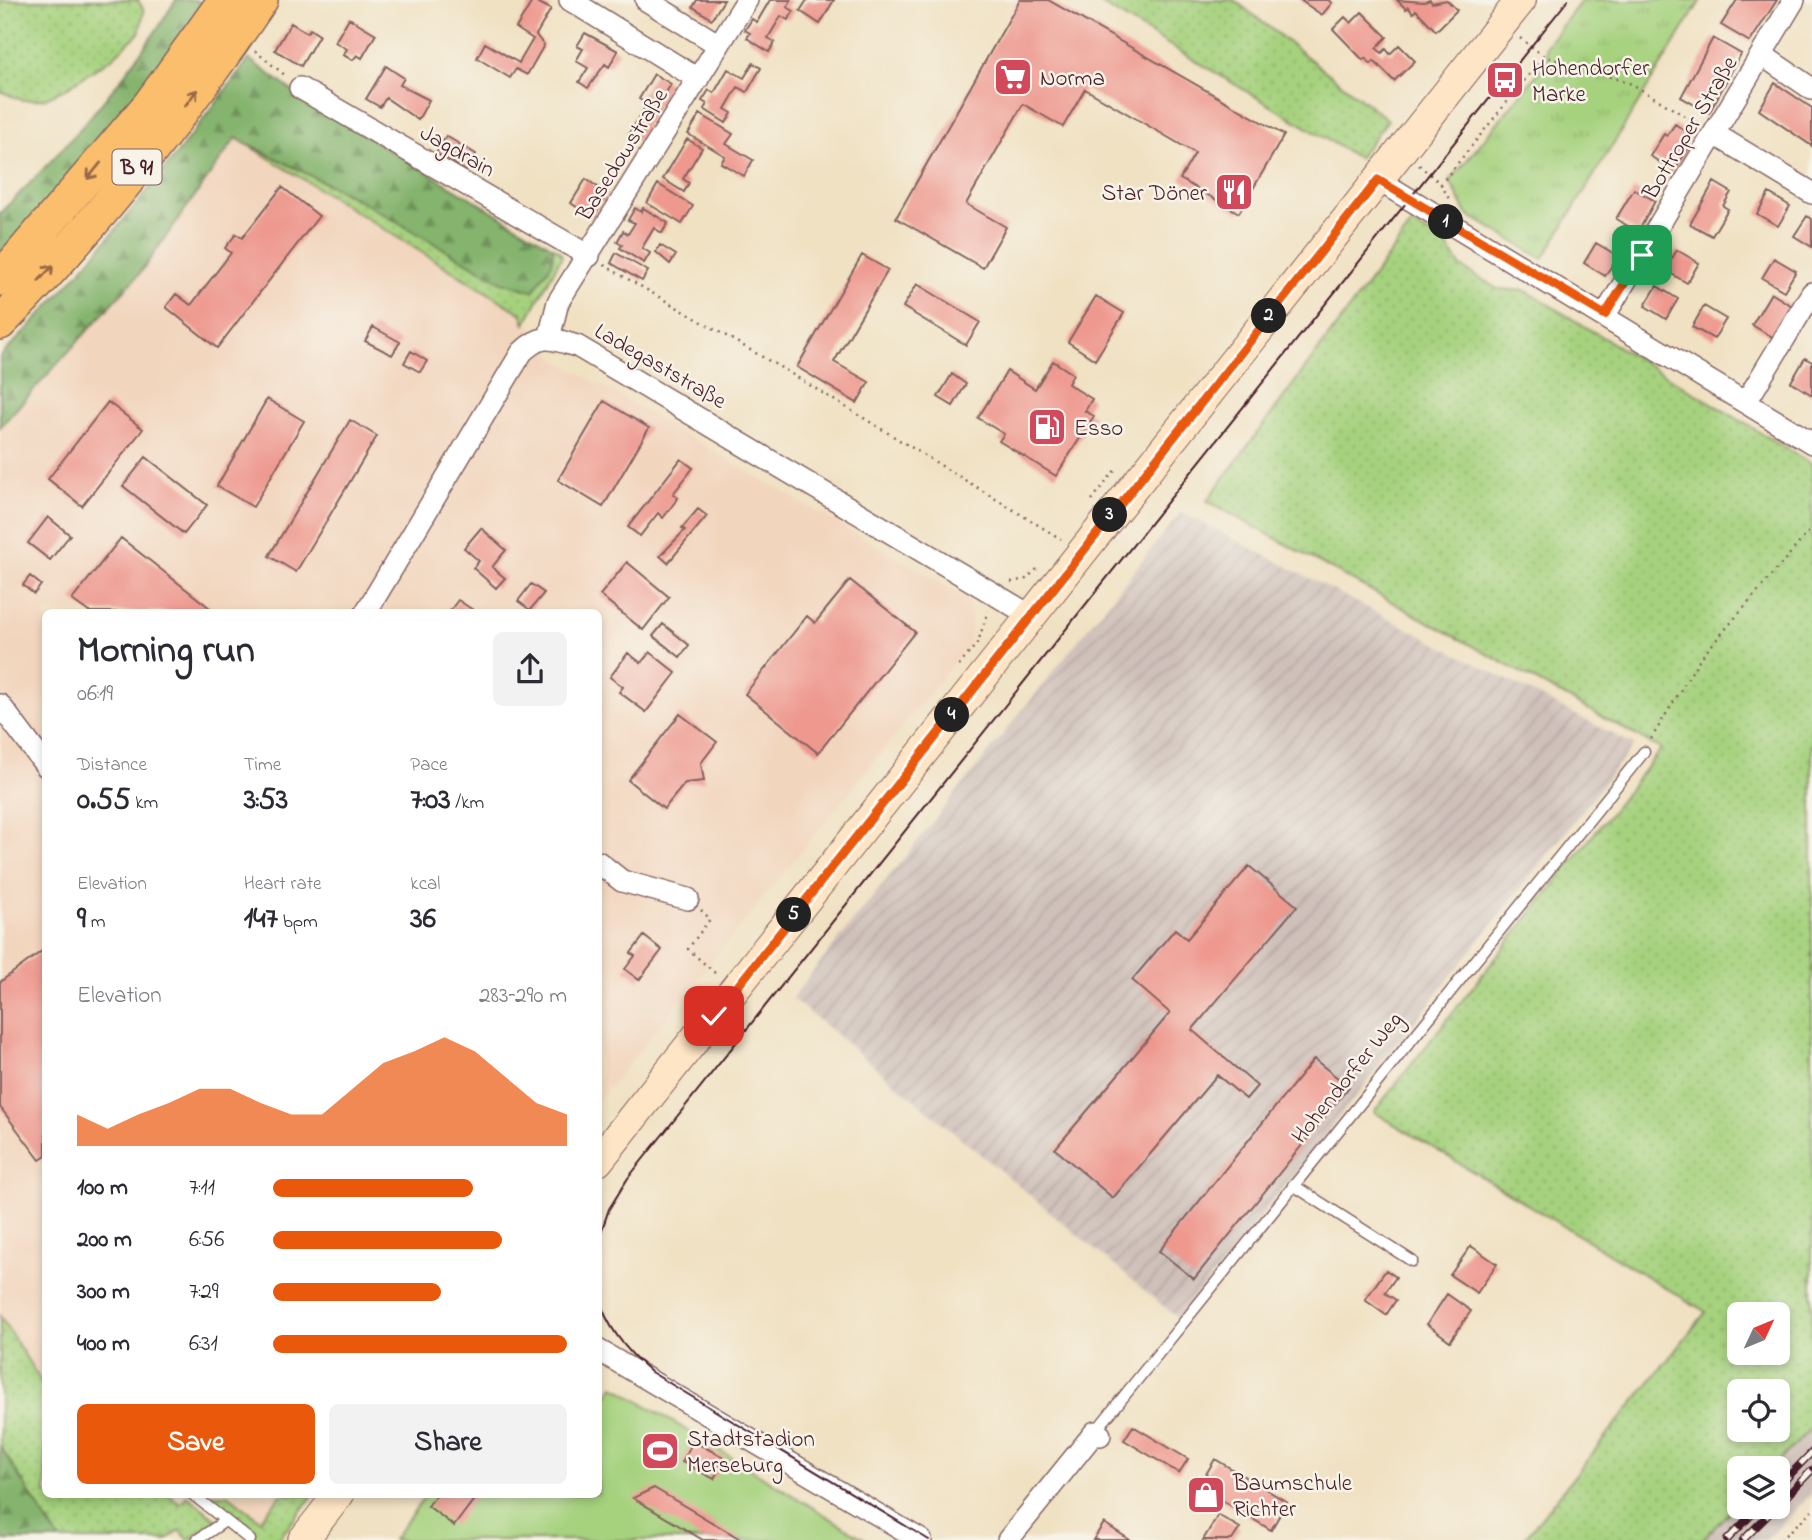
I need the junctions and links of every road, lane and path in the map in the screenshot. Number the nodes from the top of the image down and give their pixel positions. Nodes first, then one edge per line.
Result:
1 (225, 0) edge
2 (261, 0) edge
3 (570, 0) edge
4 (646, 0) edge
5 (747, 0) edge
6 (1521, 0) edge
7 (1794, 0) edge
8 (1502, 26) junction
9 (247, 45) dead end
10 (719, 45) junction
11 (1762, 55) junction
12 (1544, 56) junction
13 (698, 79) junction
14 (300, 88) joint
15 (1812, 89) edge
16 (1716, 135) junction
17 (1400, 152) junction
18 (1378, 180) junction
19 (1812, 193) edge
20 (589, 257) junction
21 (0, 279) edge
22 (1812, 293) edge
23 (1605, 315) junction
24 (0, 323) edge
25 (549, 338) junction
26 (1746, 402) junction
27 (1812, 443) edge
28 (1123, 460) dead end
29 (1091, 501) dead end
30 (1812, 528) edge
31 (1069, 530) dead end
32 (1061, 539) junction
33 (1055, 547) dead end
34 (1043, 563) dead end
35 (997, 597) junction
36 (368, 609) edge
37 (1031, 616) junction
38 (0, 705) edge
39 (1644, 752) joint
40 (42, 760) edge
41 (602, 865) edge
42 (688, 899) joint
43 (719, 976) dead end
44 (602, 1156) edge
45 (1293, 1185) junction
46 (1412, 1261) dead end
47 (602, 1352) edge
48 (1098, 1433) joint
49 (197, 1498) edge
50 (336, 1498) edge
51 (1812, 1510) edge
52 (225, 1521) junction
53 (197, 1540) edge
54 (250, 1540) edge
55 (303, 1540) edge
56 (922, 1540) edge
57 (1008, 1540) edge
58 (1781, 1540) edge

1 -> 21 main road, B 91
24 -> 2 main road, B 91
3 - 13 street
4 - 10 street
5 - 10 street, Basedowstraße
6 - 8 street
7 - 11 street, Bottroper Straße
8 - 12 path
8 - 17 street
9 - 14 path
10 - 13 street, Basedowstraße
11 - 15 street
11 - 16 street, Bottroper Straße
12 - 16 path
12 - 17 path
13 - 20 street, Basedowstraße
14 - 20 street, Jagdrain
16 - 19 street
16 - 23 street, Bottroper Straße
17 - 18 street
18 - 23 street
18 - 37 street
20 - 25 street, Basedowstraße
20 - 32 path
22 - 26 street
23 - 26 street
25 - 35 street, Ladegaststraße
25 - 36 street
26 - 27 street
28 - 29 path
30 - 39 path
31 - 32 path
32 - 33 path
34 - 35 path
35 - 37 street, Ladegaststraße
37 - 44 street
38 - 40 street
39 - 45 lane, Hohendorfer Weg
41 - 42 street
42 - 43 path
45 - 46 lane
45 - 48 lane, Hohendorfer Weg
47 - 56 street
48 - 57 street
49 - 52 lane
50 - 55 street
51 - 58 path
52 - 53 lane
52 - 54 lane

